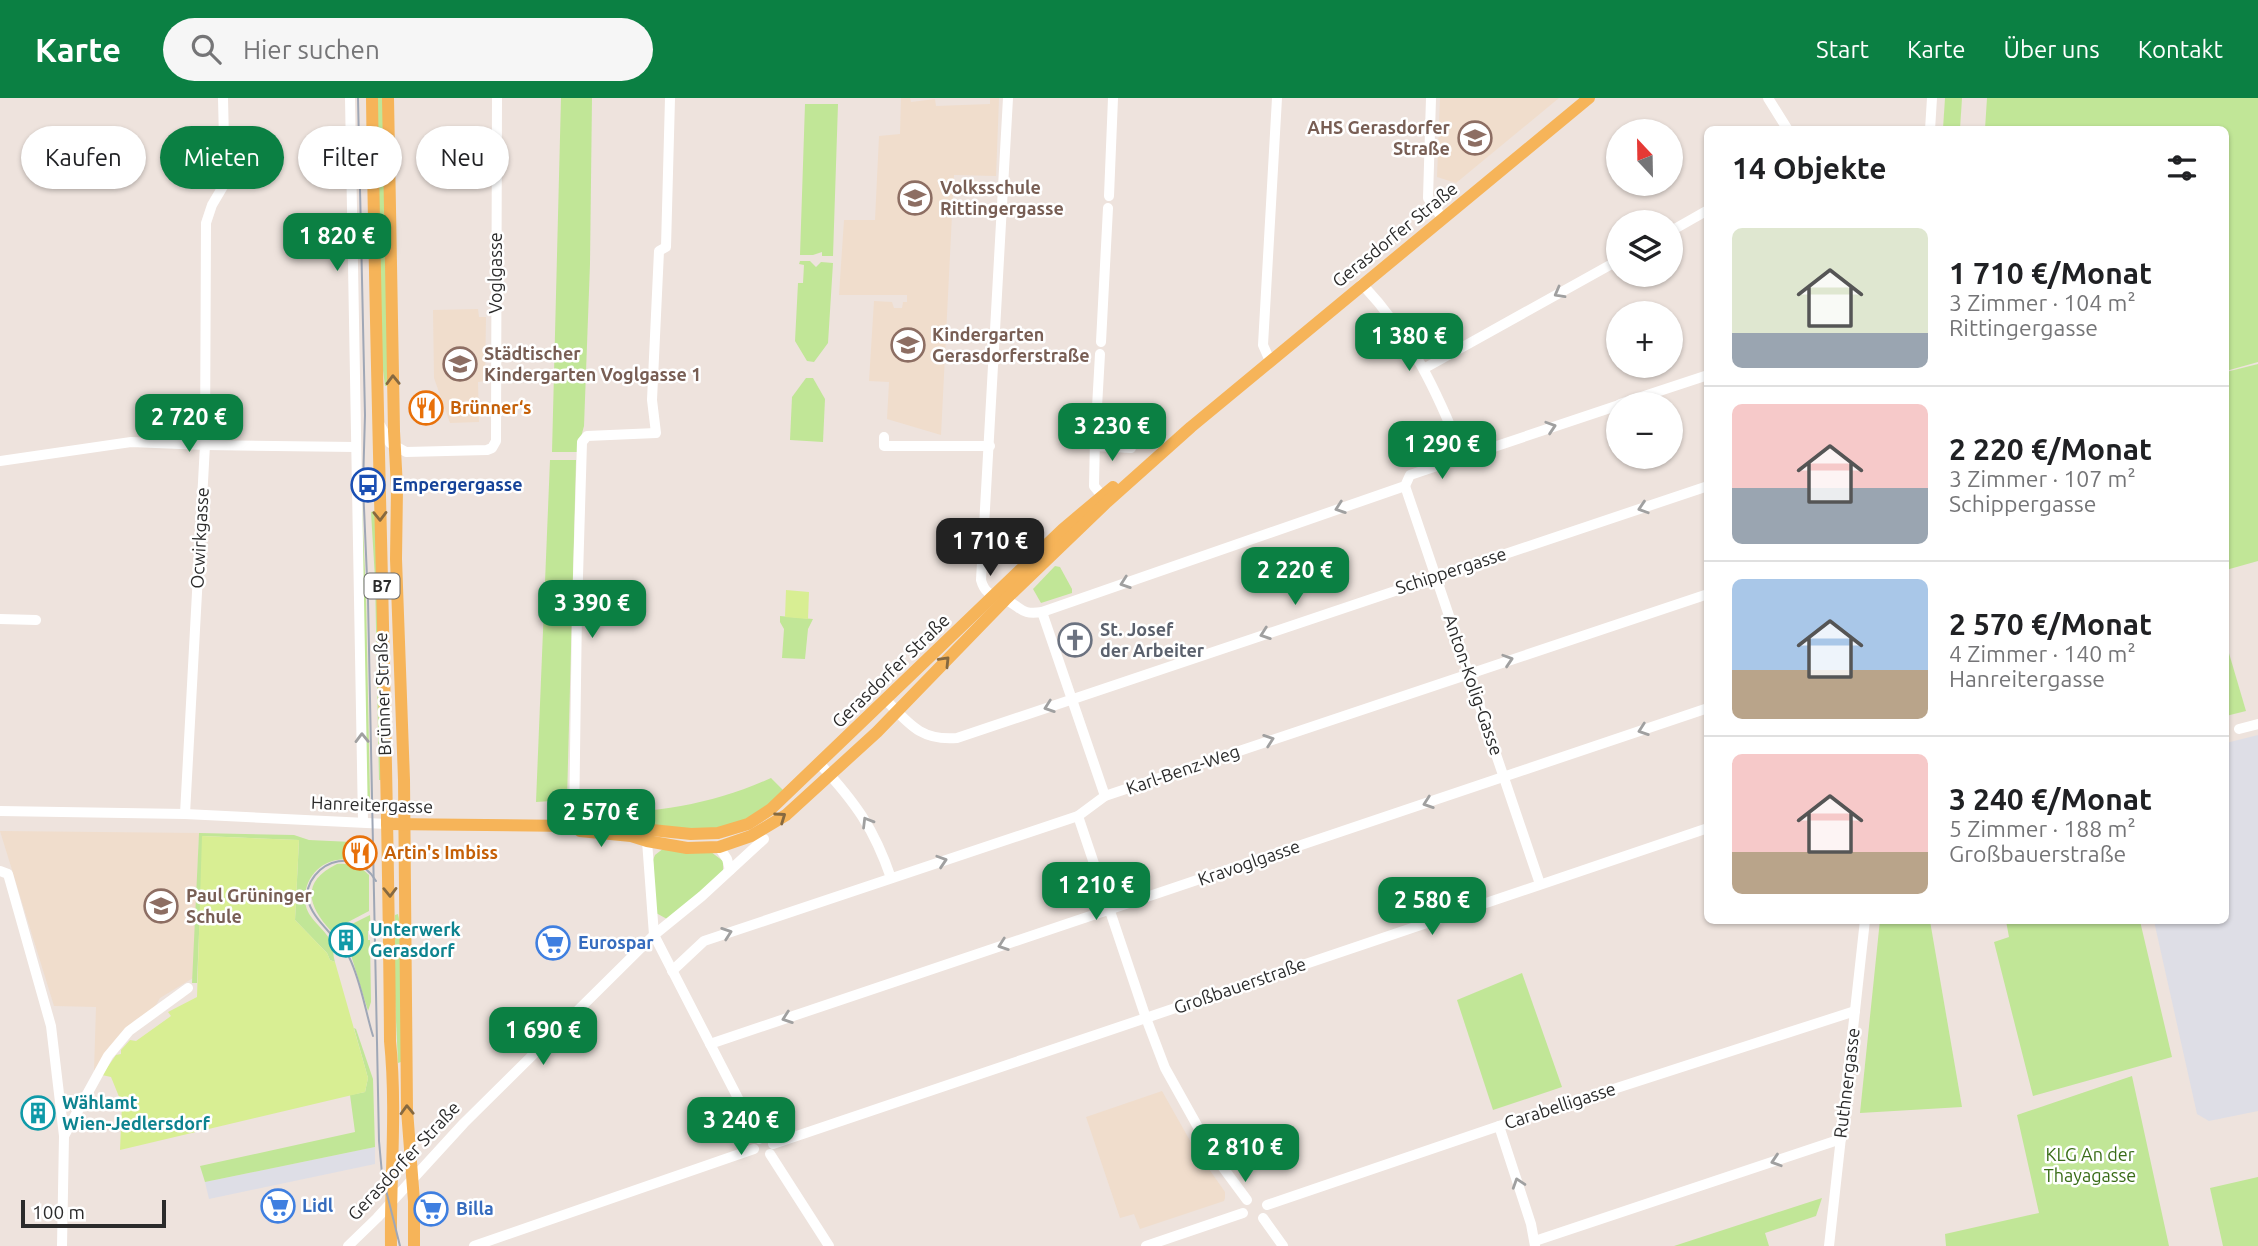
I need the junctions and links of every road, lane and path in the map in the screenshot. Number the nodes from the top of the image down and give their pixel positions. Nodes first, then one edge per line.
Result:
1 (223, 98) edge
2 (350, 98) edge
3 (372, 98) edge
4 (388, 98) edge
5 (497, 98) edge
6 (670, 98) edge
7 (1008, 98) edge
8 (1113, 98) edge
9 (1277, 98) edge
10 (1431, 98) edge
11 (1589, 98) edge
12 (1768, 98) edge
13 (1932, 98) edge
14 (1786, 126) edge
15 (1930, 126) edge
16 (1109, 196) dead end
17 (1108, 208) dead end
18 (1704, 212) edge
19 (1443, 219) junction
20 (1683, 224) edge
21 (1606, 267) edge
22 (1362, 284) junction
23 (1101, 342) dead end
24 (1100, 354) dead end
25 (1270, 361) junction
26 (1425, 368) junction
27 (1704, 376) edge
28 (1656, 392) edge
29 (1606, 408) edge
30 (379, 423) junction
31 (1096, 425) dead end
32 (884, 437) dead end
33 (205, 445) junction
34 (990, 446) junction
35 (355, 447) junction
36 (396, 448) junction
37 (1131, 448) dead end
38 (1463, 457) junction
39 (0, 461) edge
40 (1405, 486) junction
41 (1704, 487) edge
42 (1104, 498) junction
43 (1435, 576) junction
44 (1704, 595) edge
45 (999, 599) junction
46 (1042, 612) junction
47 (0, 619) edge
48 (36, 620) dead end
49 (1468, 673) junction
50 (1072, 699) junction
51 (886, 700) junction
52 (1704, 709) edge
53 (896, 711) junction
54 (2258, 724) edge
55 (2239, 729) dead end
56 (820, 764) junction
57 (830, 775) junction
58 (1504, 777) junction
59 (1105, 796) junction
60 (0, 811) edge
61 (185, 814) junction
62 (1078, 816) junction
63 (363, 822) junction
64 (387, 824) junction
65 (403, 825) junction
66 (574, 826) junction
67 (1704, 829) edge
68 (718, 833) junction
69 (764, 839) dead end
70 (647, 841) junction
71 (719, 847) junction
72 (730, 870) junction
73 (4, 872) edge
74 (891, 878) junction
75 (1540, 884) junction
76 (1109, 910) junction
77 (1866, 924) edge
78 (654, 935) junction
79 (672, 971) junction
80 (188, 988) dead end
81 (1856, 1011) junction
82 (1146, 1018) junction
83 (710, 1044) junction
84 (1499, 1126) junction
85 (64, 1136) junction
86 (1841, 1139) junction
87 (756, 1144) junction
88 (771, 1149) junction
89 (411, 1178) junction
90 (1247, 1200) junction
91 (391, 1202) junction
92 (1266, 1205) junction
93 (1243, 1213) junction
94 (1263, 1218) junction
95 (1535, 1243) edge
96 (62, 1246) edge
97 (348, 1246) edge
98 (391, 1246) edge
99 (414, 1246) edge
100 (474, 1246) edge
101 (829, 1246) edge
102 (1146, 1246) edge
103 (1283, 1246) edge
104 (1829, 1246) edge

1 - 33 street, Ocwirkgasse
2 - 35 street, Brünner Straße
3 - 30 main road, Brünner Straße / B7
36 -> 4 main road, Brünner Straße / B7
5 - 36 street, Voglgasse
6 - 66 street
7 - 34 street
8 - 16 street
9 - 25 street
10 - 19 street
11 - 19 main road, Gerasdorfer Straße
12 - 14 street
13 - 15 street
17 - 23 street
18 - 20 street
19 - 22 main road, Gerasdorfer Straße
21 -> 26 street
22 - 25 main road, Gerasdorfer Straße
22 - 26 street
24 - 31 street
25 - 42 main road, Gerasdorfer Straße
26 - 38 street
27 - 28 street
38 -> 29 street
30 - 36 street
30 -> 64 main road, Brünner Straße / B7
32 - 34 street
33 - 35 street
33 - 39 street
33 - 61 street, Ocwirkgasse
34 - 45 street
63 -> 35 street, Brünner Straße
36 - 65 main road, Brünner Straße / B7
37 - 42 street
38 - 40 street
40 - 43 street, Anton-Kolig-Gasse
40 -> 46 street
41 -> 43 street, Schippergasse
42 - 45 main road, Gerasdorfer Straße
43 - 49 street, Anton-Kolig-Gasse
43 -> 50 street, Schippergasse
49 -> 44 street, Karl-Benz-Weg
45 - 46 street
45 - 51 main road, Gerasdorfer Straße
53 -> 45 main road, Gerasdorfer Straße
46 - 50 street
47 - 48 street
49 - 58 street, Anton-Kolig-Gasse
59 -> 49 street, Karl-Benz-Weg
50 -> 53 street, Schippergasse
50 - 59 street
51 - 53 street, Schippergasse
51 - 56 main road, Gerasdorfer Straße
52 -> 58 street, Kravoglgasse
53 - 57 main road, Gerasdorfer Straße
54 - 55 street
56 - 57 street
56 - 68 main road, Gerasdorfer Straße
71 -> 57 main road, Gerasdorfer Straße
74 -> 57 street
58 - 75 street, Anton-Kolig-Gasse
58 -> 76 street, Kravoglgasse
59 - 62 street, Karl-Benz-Weg
60 - 61 street, Hanreitergasse
61 - 63 street, Hanreitergasse
74 -> 62 street, Karl-Benz-Weg
62 - 76 street
63 - 64 street, Hanreitergasse
64 - 65 main road, Hanreitergasse
64 -> 91 main road, Brünner Straße / B7
65 - 66 main road, Hanreitergasse
89 -> 65 main road, Brünner Straße / B7
66 - 68 main road, Gerasdorfer Straße
66 - 70 main road, Hanreitergasse
67 - 75 street, Großbauerstraße
68 - 70 main road
69 - 72 street, Gerasdorfer Straße
70 - 71 main road, Gerasdorfer Straße
70 - 78 street
71 - 72 street
72 - 78 street, Gerasdorfer Straße
73 - 85 street
79 -> 74 street, Karl-Benz-Weg
75 - 82 street, Großbauerstraße
76 - 82 street
76 -> 83 street, Kravoglgasse
77 - 81 street, Ruthnergasse
78 - 79 street
78 - 89 street, Gerasdorfer Straße
79 - 83 street
80 - 85 street
81 - 84 street, Carabelligasse
81 - 86 street, Ruthnergasse
82 - 88 street, Großbauerstraße
82 - 90 street
83 - 87 street
84 - 92 street, Carabelligasse
95 -> 84 street
85 - 96 street
86 -> 95 street
86 - 104 street, Ruthnergasse
87 - 88 street
87 - 100 street
88 - 101 street
89 - 91 street, Gerasdorfer Straße
89 - 99 main road, Brünner Straße / B7
90 - 92 street
90 - 93 street
91 - 97 street, Gerasdorfer Straße
91 - 98 main road, Brünner Straße / B7
92 - 94 street
93 - 94 street
93 - 102 street
94 - 103 street

